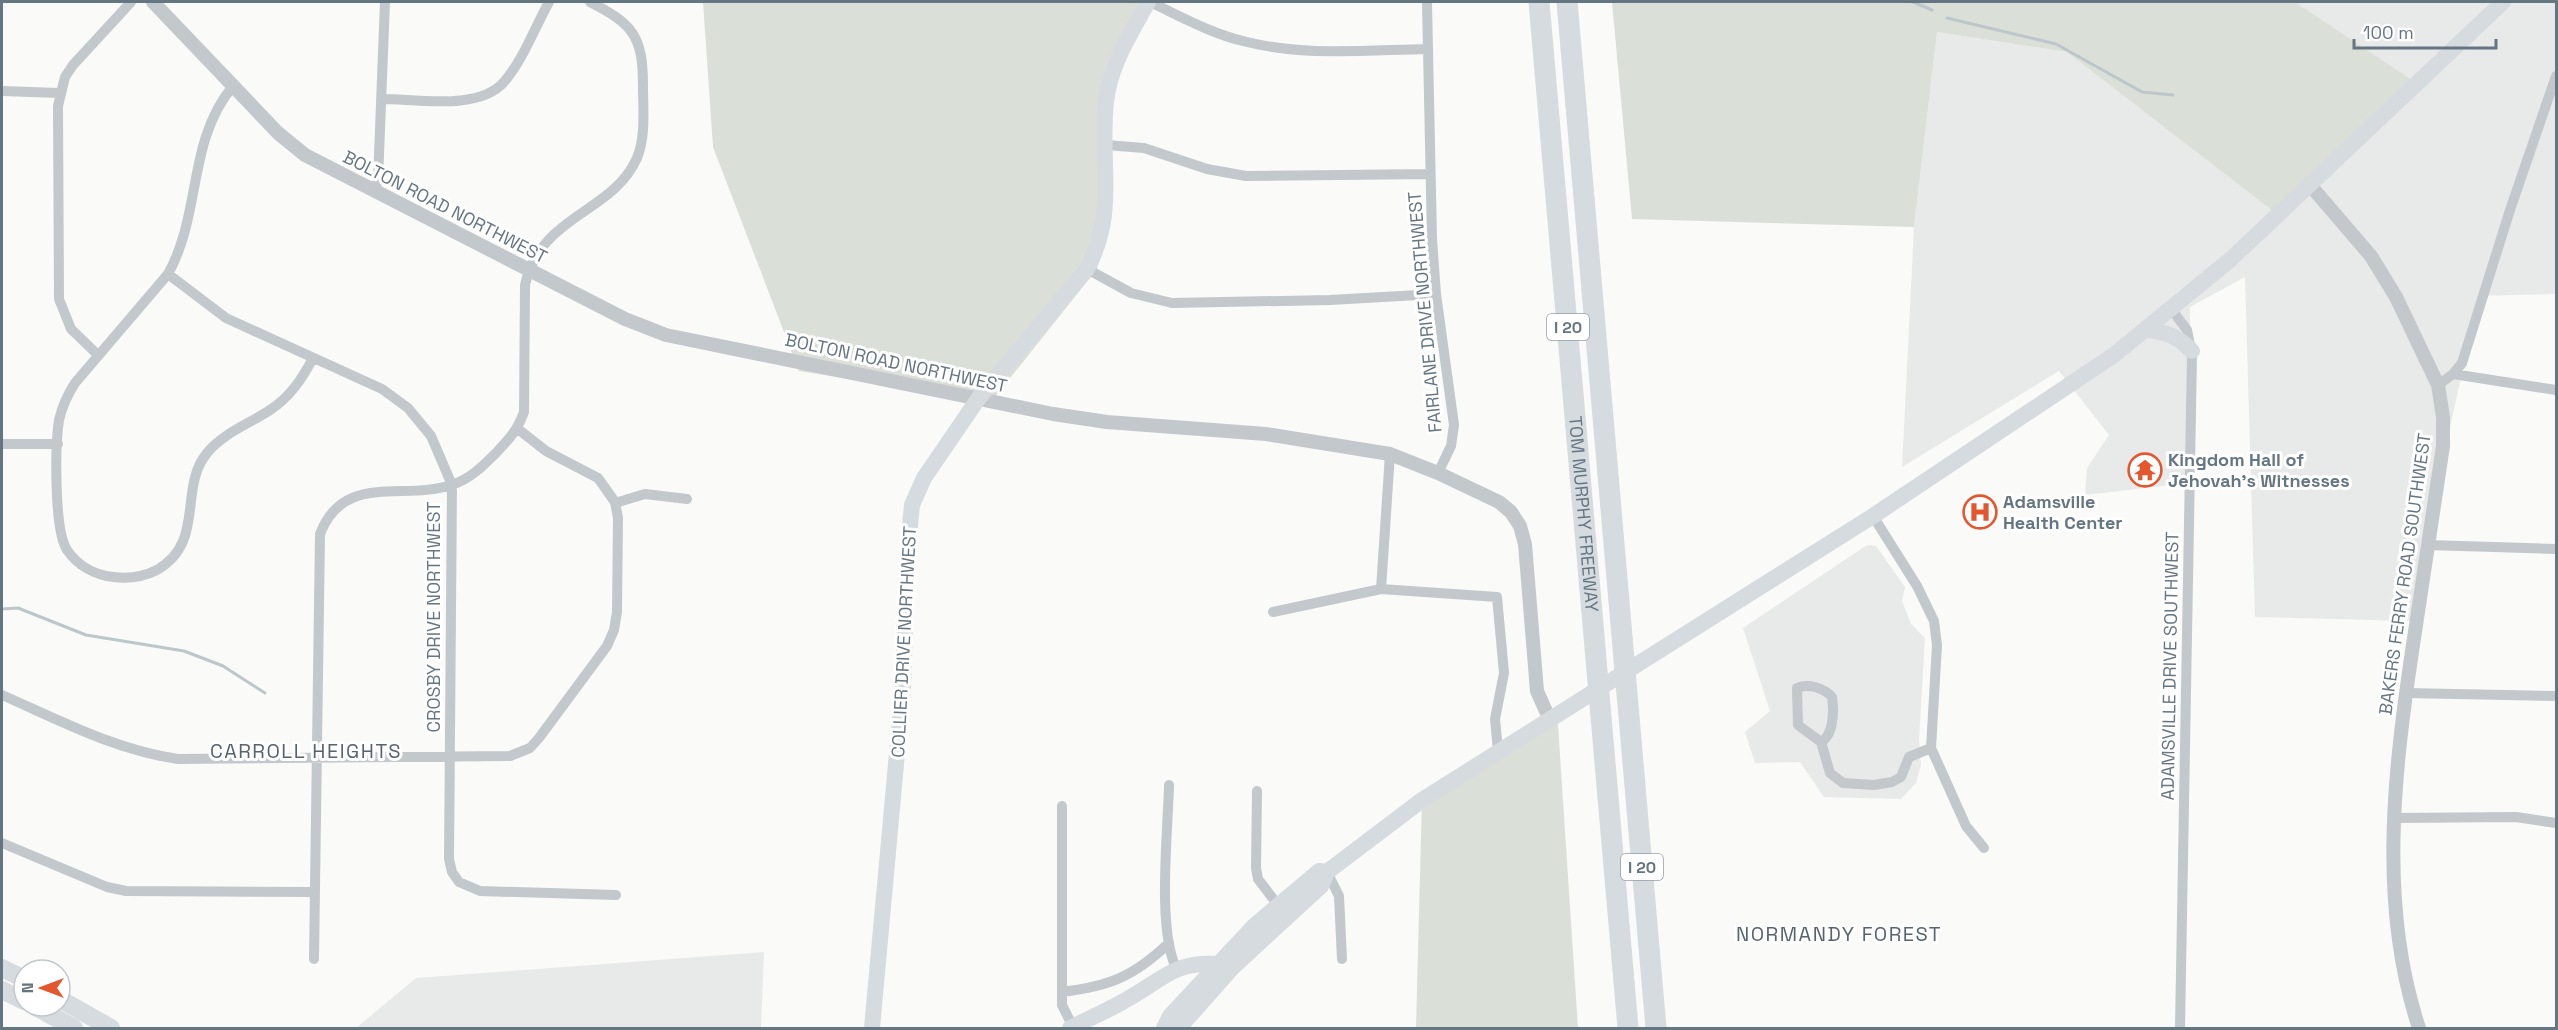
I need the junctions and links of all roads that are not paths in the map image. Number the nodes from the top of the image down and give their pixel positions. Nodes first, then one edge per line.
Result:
1 (131, 2) edge
2 (153, 2) edge
3 (385, 2) edge
4 (549, 2) edge
5 (590, 2) edge
6 (1149, 2) edge
7 (1427, 2) edge
8 (1539, 2) edge
9 (1567, 2) edge
10 (2503, 2) edge
11 (2490, 8) edge
12 (1428, 49) junction
13 (2556, 76) edge
14 (233, 86) junction
15 (2, 91) edge
16 (59, 93) junction
17 (381, 99) junction
18 (1106, 145) junction
19 (1430, 174) junction
20 (2310, 185) junction
21 (374, 192) junction
22 (1087, 269) junction
23 (528, 271) junction
24 (168, 274) junction
25 (1436, 294) junction
26 (2172, 310) junction
27 (2146, 330) junction
28 (2192, 351) junction
29 (98, 356) junction
30 (313, 358) junction
31 (2453, 374) junction
32 (2438, 385) junction
33 (2556, 390) edge
34 (978, 399) junction
35 (518, 429) junction
36 (2, 444) edge
37 (58, 444) junction
38 (1390, 454) junction
39 (1438, 473) junction
40 (452, 485) junction
41 (687, 499) dead end
42 (615, 503) junction
43 (1873, 516) junction
44 (2428, 545) junction
45 (2556, 549) edge
46 (1381, 589) junction
47 (1273, 612) dead end
48 (2406, 693) junction
49 (2, 695) edge
50 (2556, 696) edge
51 (1549, 718) junction
52 (1821, 742) junction
53 (1931, 748) junction
54 (1498, 751) junction
55 (450, 756) junction
56 (316, 758) junction
57 (1169, 785) dead end
58 (1257, 791) dead end
59 (1062, 806) dead end
60 (2394, 818) junction
61 (2556, 823) edge
62 (2, 843) edge
63 (1984, 848) dead end
64 (1327, 872) junction
65 (315, 892) junction
66 (616, 894) dead end
67 (1278, 904) junction
68 (1169, 943) junction
69 (314, 959) dead end
70 (1341, 959) dead end
71 (1216, 964) junction
72 (1176, 968) junction
73 (1062, 992) junction
74 (72, 1006) edge
75 (55, 1018) edge
76 (1072, 1028) edge
77 (74, 1029) edge
78 (111, 1029) edge
79 (872, 1029) edge
80 (1164, 1029) edge
81 (1179, 1029) edge
82 (1628, 1029) edge
83 (1656, 1029) edge
84 (2180, 1029) edge
85 (2419, 1029) edge

1 - 16 street
2 - 14 street, BOLTON ROAD NORTHWEST
3 - 17 street
4 - 17 street
5 - 23 street
6 - 12 street
6 - 18 main road, COLLIER DRIVE NORTHWEST
7 - 12 street, FAIRLANE DRIVE NORTHWEST
8 - 82 highway, TOM MURPHY FREEWAY / I 20
9 - 83 highway, TOM MURPHY FREEWAY / I 20
10 - 11 main road
11 - 20 main road
12 - 19 street, FAIRLANE DRIVE NORTHWEST
13 - 31 street
14 - 21 street, BOLTON ROAD NORTHWEST
14 - 24 street
15 - 16 street
16 - 29 street
17 - 21 street
18 - 19 street
18 - 22 main road, COLLIER DRIVE NORTHWEST
19 - 25 street, FAIRLANE DRIVE NORTHWEST
20 - 26 main road
20 - 32 street, BAKERS FERRY ROAD SOUTHWEST
21 - 23 street, BOLTON ROAD NORTHWEST
22 - 25 street
22 - 34 main road, COLLIER DRIVE NORTHWEST
23 - 34 street, BOLTON ROAD NORTHWEST
23 - 35 street
24 - 29 street
24 - 30 street, CROSBY DRIVE NORTHWEST
25 - 39 street, FAIRLANE DRIVE NORTHWEST
26 - 27 main road
26 - 28 street, ADAMSVILLE DRIVE SOUTHWEST
27 - 28 main road
27 - 43 main road
28 - 84 street, ADAMSVILLE DRIVE SOUTHWEST
29 - 37 street
30 - 37 street
30 - 40 street, CROSBY DRIVE NORTHWEST
31 - 32 street
31 - 33 street
32 - 44 street, BAKERS FERRY ROAD SOUTHWEST
34 - 38 street, BOLTON ROAD NORTHWEST
34 - 79 main road, COLLIER DRIVE NORTHWEST
35 - 40 street
35 - 42 street
36 - 37 street
38 - 39 street, BOLTON ROAD NORTHWEST
38 - 46 street
39 - 51 street, BOLTON ROAD NORTHWEST
40 - 55 street, CROSBY DRIVE NORTHWEST
40 - 56 street
41 - 42 street
42 - 55 street
43 - 51 main road
43 - 53 street
44 - 45 street
44 - 48 street, BAKERS FERRY ROAD SOUTHWEST
46 - 47 street
46 - 54 street
48 - 50 street
48 - 60 street, BAKERS FERRY ROAD SOUTHWEST
49 - 56 street
51 - 54 main road
52 - 52 street
52 - 53 street
53 - 63 street
54 - 64 main road
55 - 56 street
55 - 66 street, CROSBY DRIVE NORTHWEST
56 - 65 street
57 - 68 street
58 - 67 street
59 - 73 street
60 - 61 street
60 - 85 street, BAKERS FERRY ROAD SOUTHWEST
62 - 65 street
64 - 67 main road
64 - 70 street
64 - 81 main road
65 - 69 street
67 - 71 main road
68 - 72 street
68 - 73 street
71 - 72 main road
71 - 80 main road
72 - 76 main road
73 - 76 street
74 - 78 main road
75 - 77 main road

